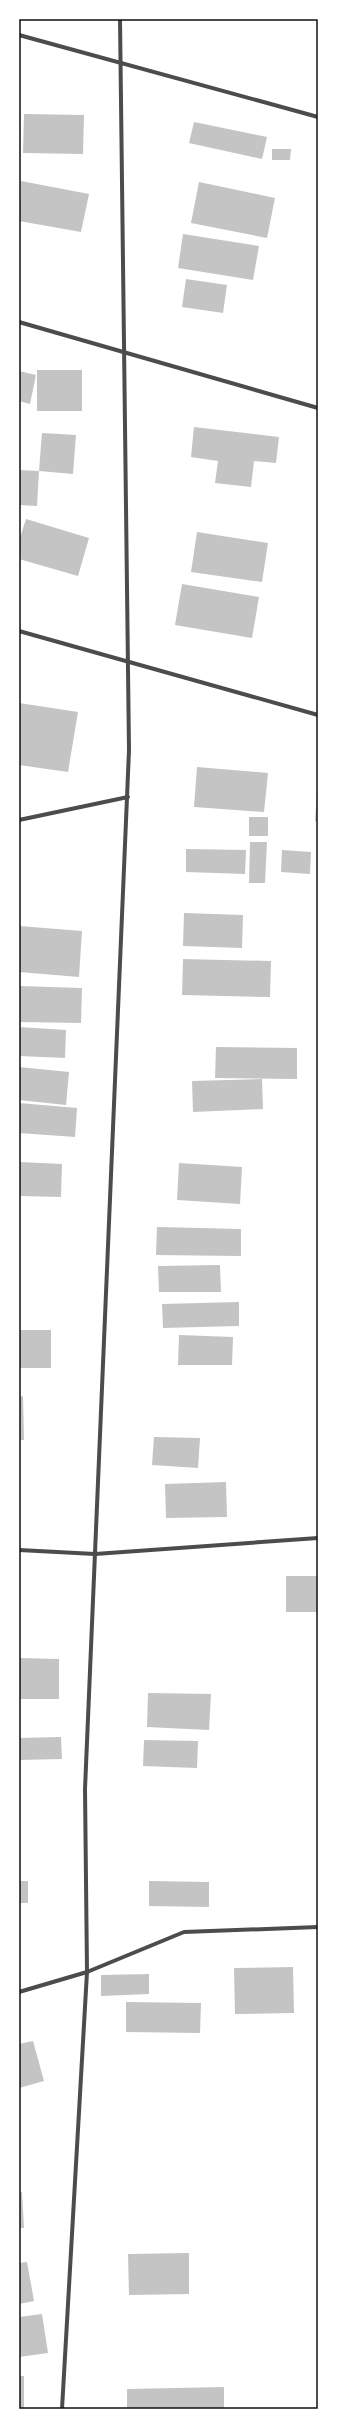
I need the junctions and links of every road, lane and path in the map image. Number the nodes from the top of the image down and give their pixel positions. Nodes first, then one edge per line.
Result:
1 (120, 19) edge
2 (19, 35) edge
3 (121, 64) junction
4 (318, 117) edge
5 (19, 322) edge
6 (124, 352) junction
7 (318, 408) edge
8 (19, 631) edge
9 (128, 662) junction
10 (318, 715) edge
11 (128, 797) junction
12 (19, 820) edge
13 (318, 1538) edge
14 (19, 1550) edge
15 (95, 1554) junction
16 (318, 1927) edge
17 (87, 1972) junction
18 (19, 1992) edge
19 (62, 2409) edge

1 - 3 street
2 - 3 street
3 - 4 street
3 - 6 street
5 - 6 street
6 - 7 street
6 - 9 street
8 - 9 street
9 - 10 street
9 - 11 street
11 - 12 street
11 - 15 street
13 - 15 street
14 - 15 street
15 - 17 street
16 - 17 street
17 - 18 street
17 - 19 street

